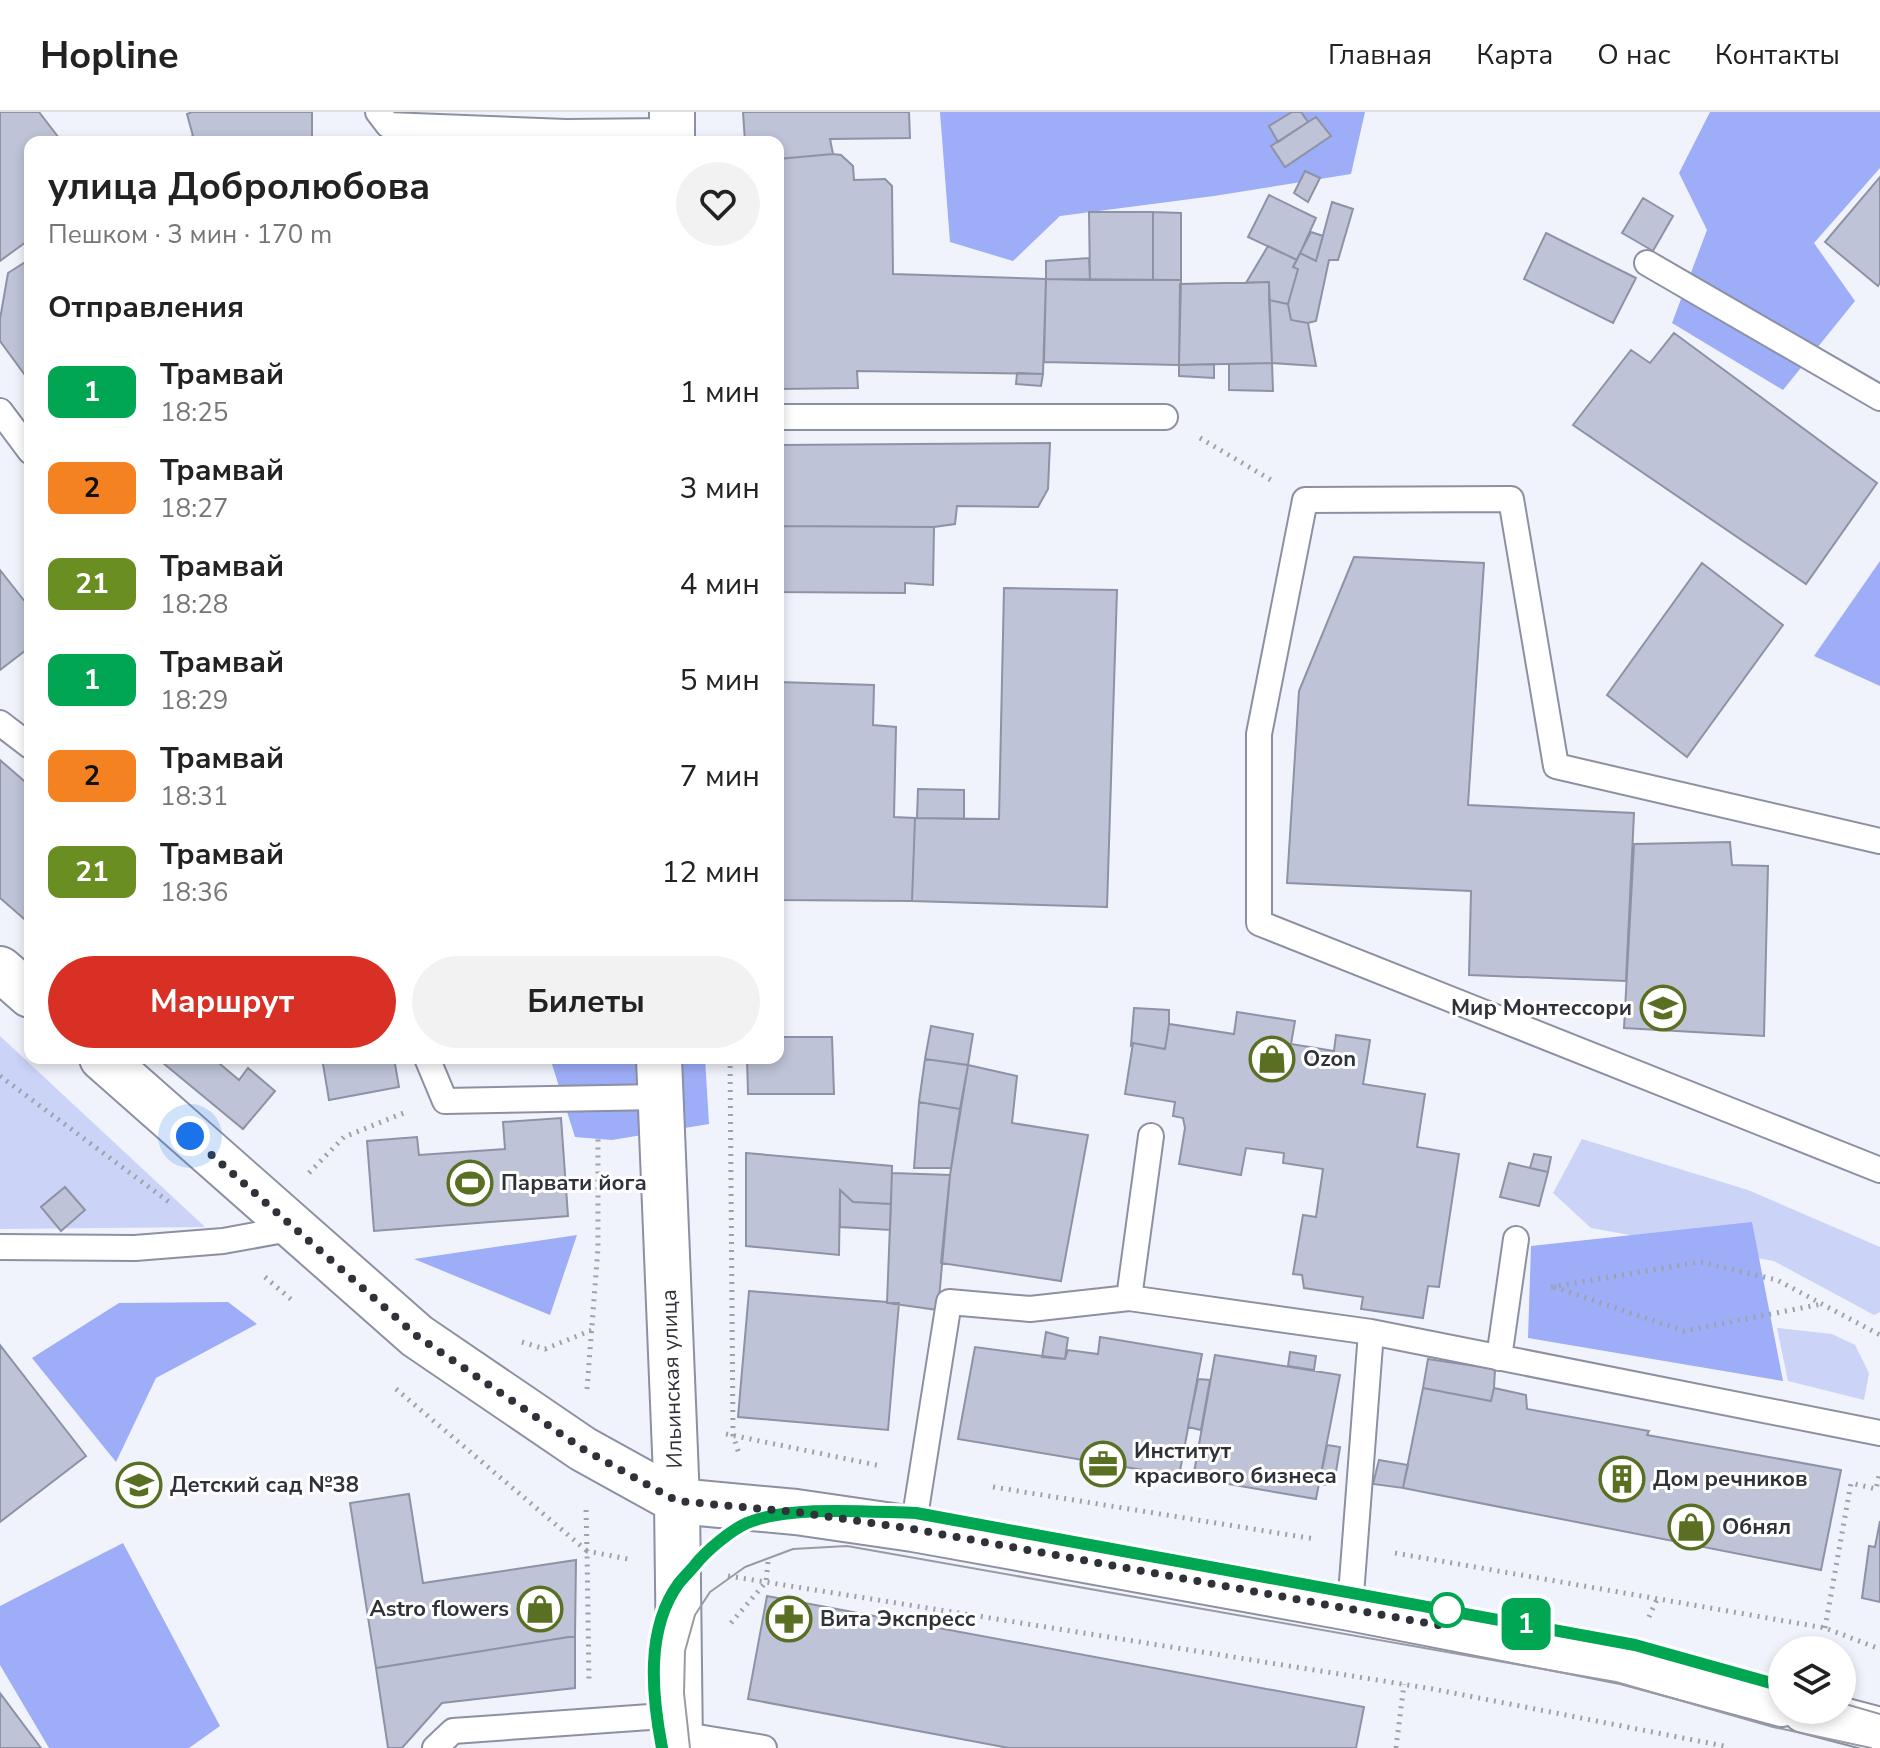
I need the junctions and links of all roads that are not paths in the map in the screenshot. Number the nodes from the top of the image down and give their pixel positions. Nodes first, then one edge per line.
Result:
1 (378, 112) edge
2 (672, 128) edge
3 (1647, 263) dead end
4 (1880, 398) edge
5 (0, 411) edge
6 (784, 417) edge
7 (1165, 417) road end
8 (24, 443) edge
9 (0, 723) edge
10 (24, 741) edge
11 (1880, 841) edge
12 (0, 969) edge
13 (24, 990) edge
14 (109, 1064) edge
15 (430, 1064) edge
16 (660, 1077) edge
17 (1151, 1136) dead end
18 (1880, 1170) edge
19 (295, 1228) junction
20 (1516, 1239) dead end
21 (0, 1247) edge
22 (1129, 1298) junction
23 (1371, 1332) junction
24 (1499, 1358) junction
25 (1880, 1433) edge
26 (677, 1501) junction
27 (913, 1529) junction
28 (1350, 1608) junction
29 (1768, 1700) edge
30 (1856, 1724) edge
31 (1880, 1730) edge
32 (679, 1732) edge
33 (435, 1748) edge
34 (764, 1748) edge

1 - 2 lane
3 - 4 lane
5 - 8 lane
6 - 7 lane
9 - 10 lane
11 - 18 lane
12 - 13 street
14 - 19 street
15 - 16 lane
16 - 26 street, Ильинская улица
17 - 22 lane
19 - 21 lane
19 - 26 street
20 - 24 lane
22 - 23 lane
22 - 27 lane
23 - 24 lane
23 - 28 lane
24 - 25 lane
26 - 27 street
26 - 32 street, Ильинская улица
27 - 28 street
28 - 29 street
30 - 31 street
32 - 33 lane
32 - 34 lane

